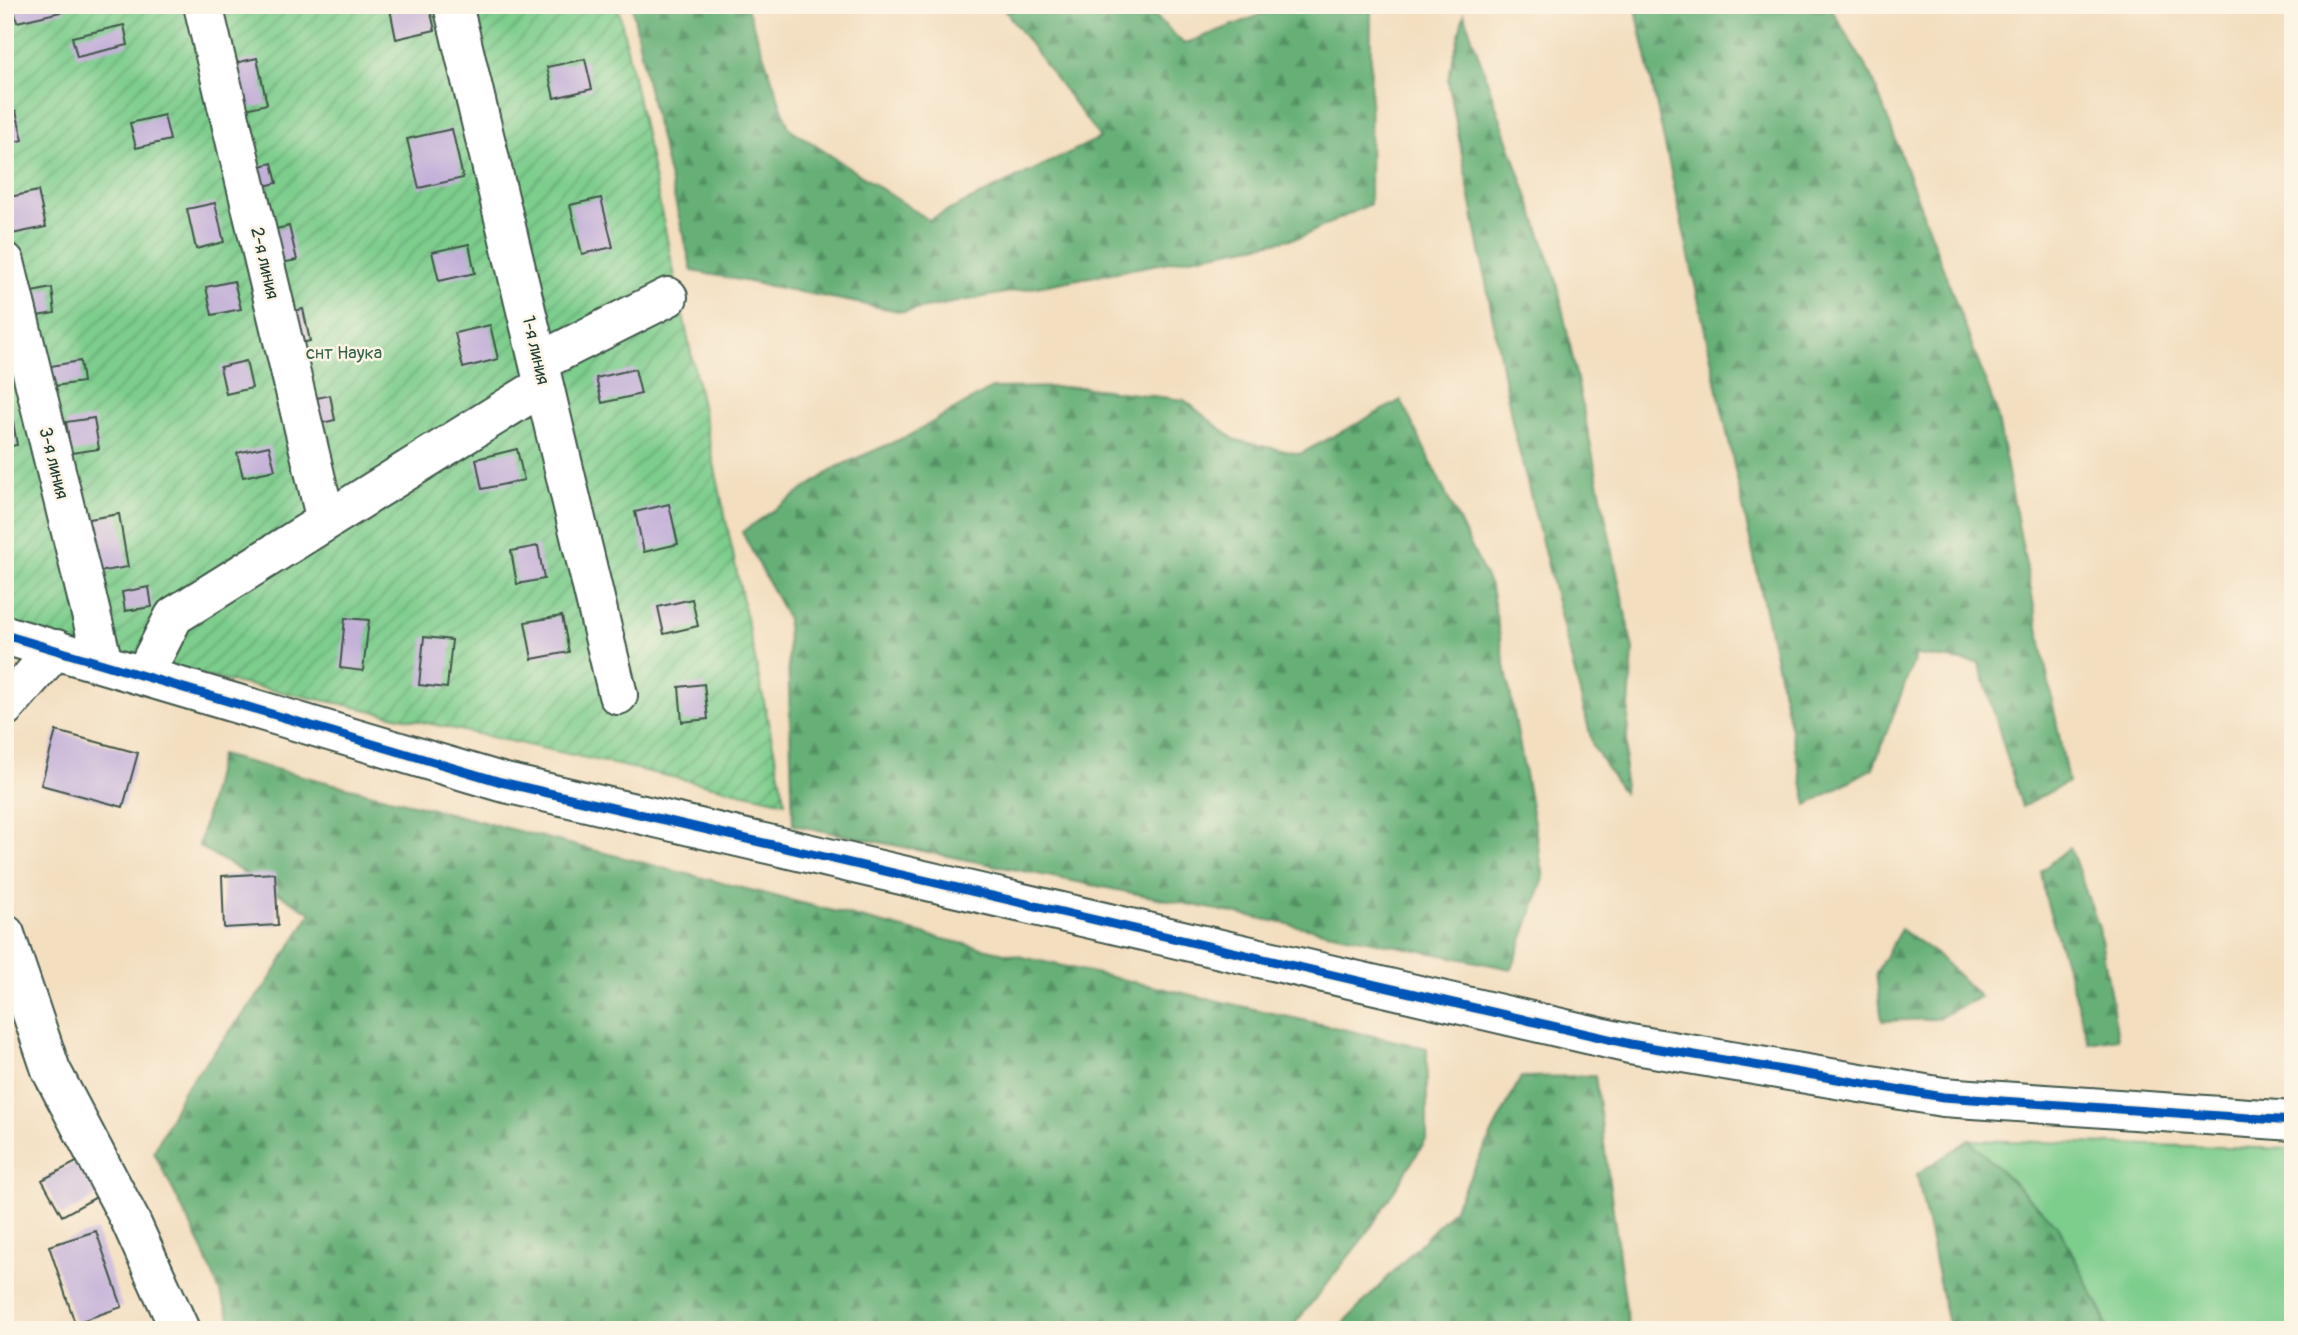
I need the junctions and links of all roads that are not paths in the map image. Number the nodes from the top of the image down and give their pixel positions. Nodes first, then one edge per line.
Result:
1 (203, 5) edge
2 (453, 5) edge
3 (5, 262) edge
4 (668, 298) dead end
5 (542, 374) junction
6 (326, 521) junction
7 (5, 635) edge
8 (56, 649) junction
9 (103, 663) junction
10 (144, 675) junction
11 (618, 695) dead end
12 (5, 707) edge
13 (5, 934) edge
14 (2293, 1121) edge
15 (180, 1330) edge

1 - 6 street, 2-я линия
2 - 5 street, 1-я линия
3 - 9 street, 3-я линия
4 - 5 street
5 - 6 street
5 - 11 street, 1-я линия
6 - 10 street
7 - 8 street
8 - 9 street
8 - 12 street
9 - 10 street
10 - 14 street
13 - 15 street

